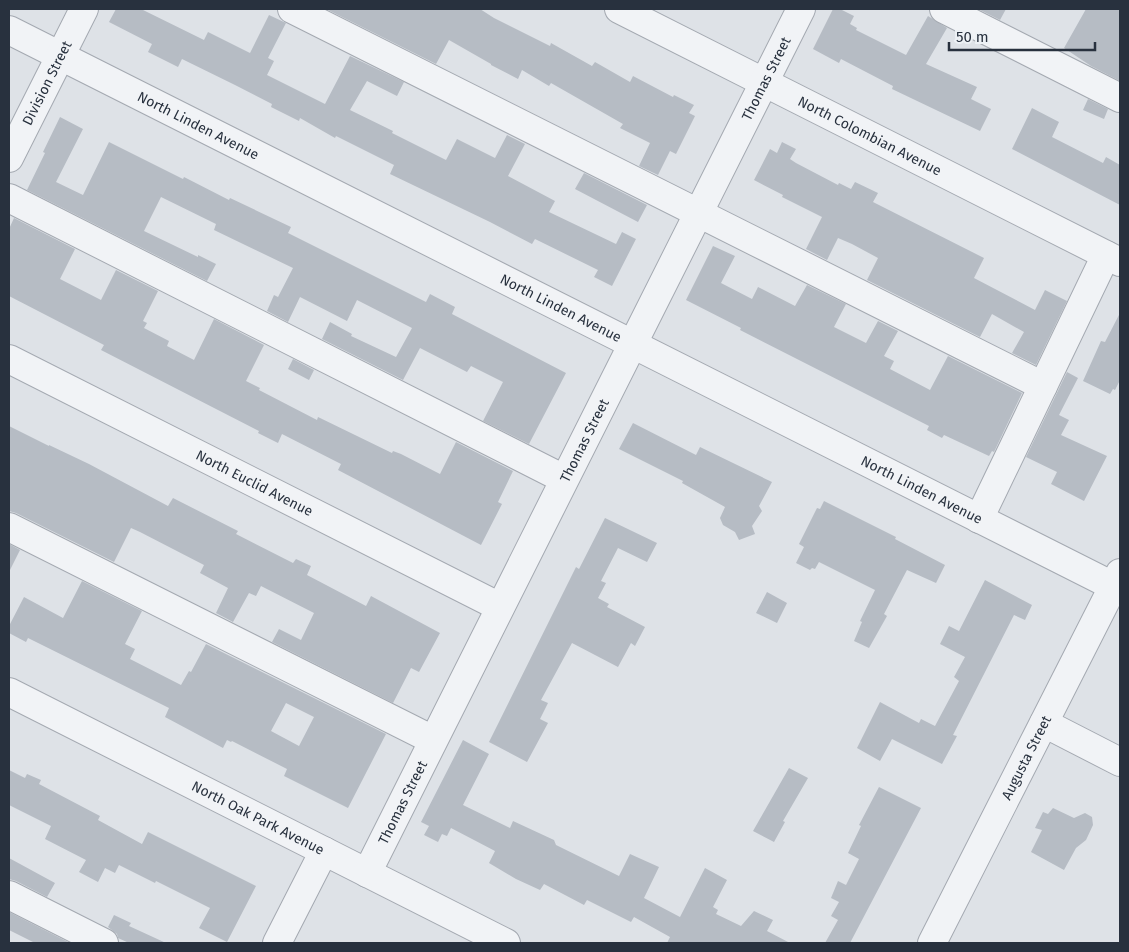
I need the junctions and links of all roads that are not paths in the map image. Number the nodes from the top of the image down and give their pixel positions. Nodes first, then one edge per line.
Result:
1 (84, 9) edge
2 (292, 9) edge
3 (619, 9) edge
4 (801, 9) edge
5 (944, 9) edge
6 (9, 30) edge
7 (60, 56) junction
8 (764, 82) junction
9 (1120, 98) edge
10 (9, 158) edge
11 (9, 198) edge
12 (698, 213) junction
13 (1113, 259) edge
14 (632, 345) junction
15 (9, 359) edge
16 (1043, 386) junction
17 (564, 479) junction
18 (979, 519) junction
19 (9, 526) edge
20 (1117, 580) edge
21 (500, 607) junction
22 (9, 692) edge
23 (1044, 724) junction
24 (434, 740) junction
25 (1120, 762) edge
26 (324, 851) junction
27 (367, 872) junction
28 (9, 895) edge
29 (104, 943) edge
30 (277, 943) edge
31 (506, 943) edge
32 (932, 943) edge

1 - 7 street, Division Street
2 - 12 street
3 - 8 street, North Colombian Avenue
4 - 8 street, Thomas Street
5 - 9 street
6 - 7 street, North Linden Avenue
7 - 10 street, Division Street
7 - 14 street, North Linden Avenue
8 - 12 street, Thomas Street
8 - 13 street, North Colombian Avenue
11 - 17 street
12 - 14 street, Thomas Street
12 - 16 street
13 - 16 street
14 - 17 street, Thomas Street
14 - 18 street, North Linden Avenue
15 - 21 street, North Euclid Avenue
16 - 18 street
17 - 21 street, Thomas Street
18 - 20 street, North Linden Avenue
19 - 24 street
20 - 23 street, Augusta Street
21 - 24 street, Thomas Street
22 - 26 street, North Oak Park Avenue
23 - 25 street
23 - 32 street, Augusta Street
24 - 27 street, Thomas Street
26 - 27 street, North Oak Park Avenue
26 - 30 street
27 - 31 street, North Oak Park Avenue
28 - 29 street

